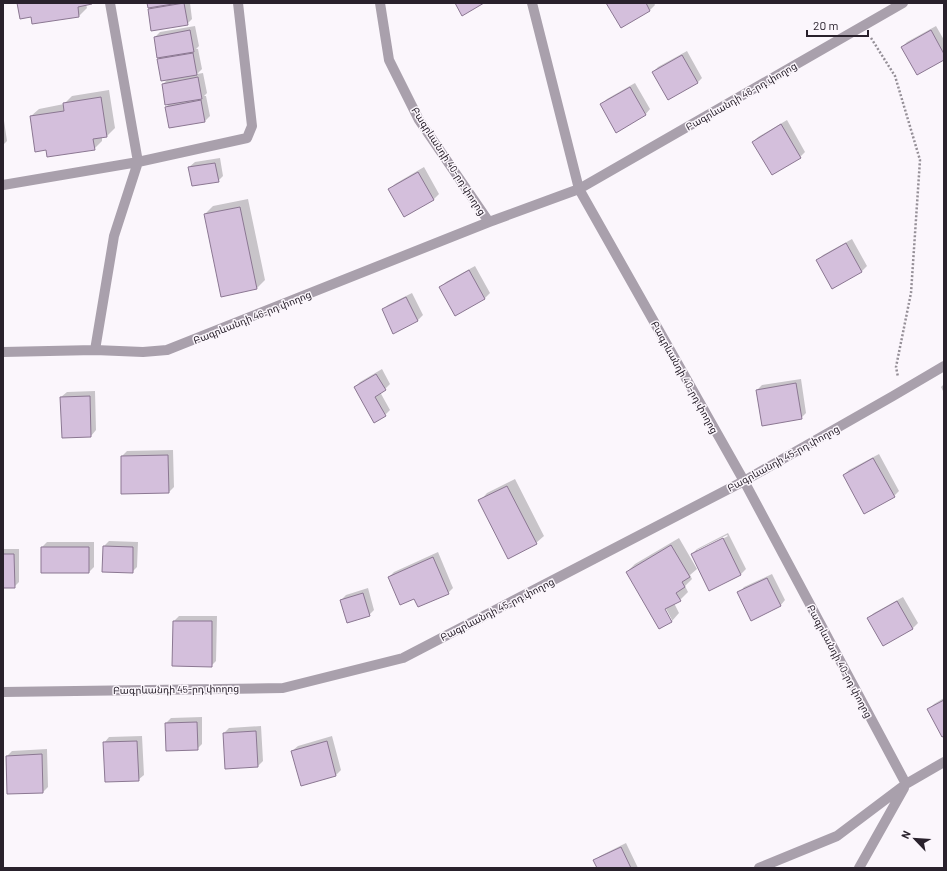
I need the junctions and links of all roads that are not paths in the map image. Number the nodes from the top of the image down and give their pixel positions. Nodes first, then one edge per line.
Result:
1 (110, 3) edge
2 (238, 3) edge
3 (380, 3) edge
4 (532, 3) edge
5 (903, 3) edge
6 (138, 162) junction
7 (3, 185) edge
8 (579, 189) junction
9 (489, 222) junction
10 (95, 350) junction
11 (3, 352) edge
12 (944, 366) edge
13 (744, 481) junction
14 (3, 692) edge
15 (944, 762) edge
16 (906, 784) junction
17 (759, 868) edge
18 (859, 868) edge

1 - 6 street
2 - 6 street
3 - 9 street, Բագրևանդի 40-րդ փողոց
4 - 8 street
5 - 8 street, Բագրևանդի 46-րդ փողոց
6 - 7 street
6 - 10 street
8 - 9 street, Բագրևանդի 40-րդ փողոց
8 - 13 street, Բագրևանդի 40-րդ փողոց
9 - 10 street, Բագրևանդի 46-րդ փողոց
10 - 11 street, Բագրևանդի 46-րդ փողոց
12 - 13 street, Բագրևանդի 45-րդ փողոց
13 - 14 street, Բագրևանդի 45-րդ փողոց
13 - 16 street, Բագրևանդի 40-րդ փողոց
15 - 16 street
16 - 17 street
16 - 18 street

